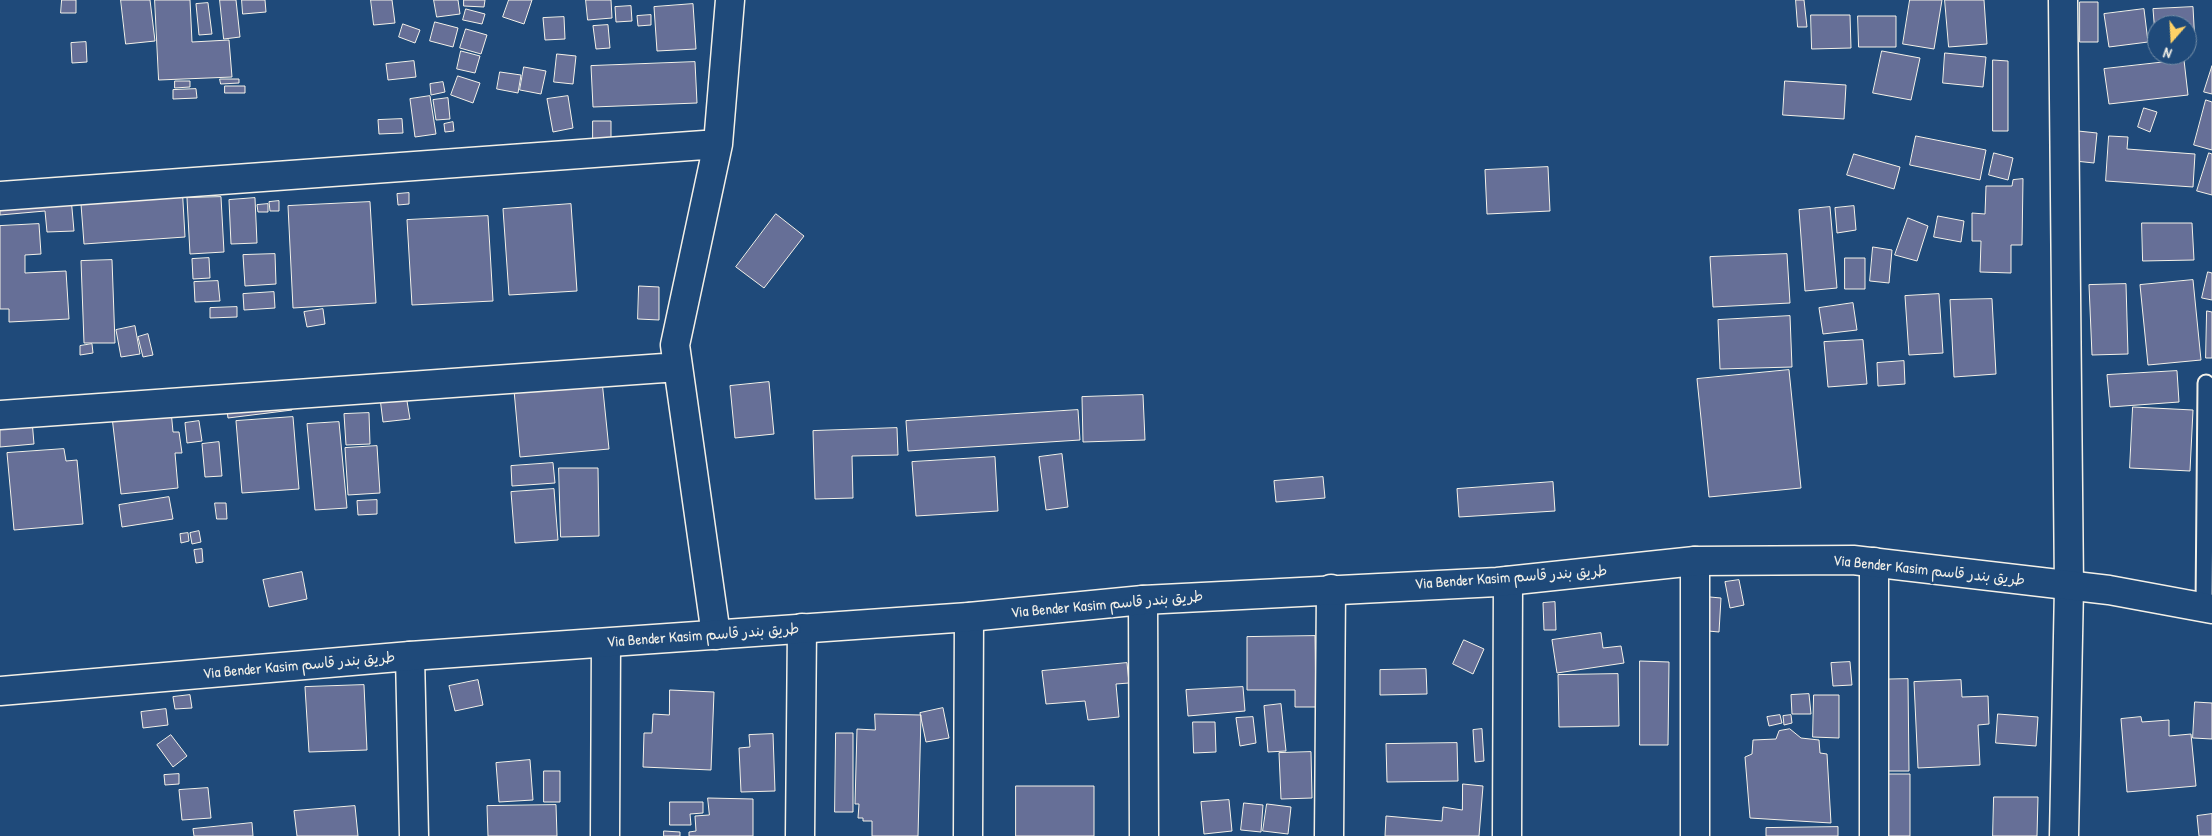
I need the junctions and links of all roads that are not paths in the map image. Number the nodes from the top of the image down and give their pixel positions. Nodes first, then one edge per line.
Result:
1 (730, 0) edge
2 (2063, 0) edge
3 (718, 144) junction
4 (0, 196) edge
5 (678, 367) junction
6 (2206, 383) dead end
7 (0, 415) edge
8 (1695, 561) junction
9 (1874, 562) junction
10 (1508, 581) junction
11 (2070, 587) junction
12 (1331, 589) junction
13 (1143, 600) junction
14 (2208, 608) edge
15 (969, 617) junction
16 (802, 628) junction
17 (716, 635) junction
18 (606, 643) junction
19 (410, 656) junction
20 (0, 691) edge
21 (414, 836) edge
22 (605, 836) edge
23 (800, 836) edge
24 (968, 836) edge
25 (1144, 836) edge
26 (1329, 836) edge
27 (1507, 836) edge
28 (1695, 836) edge
29 (1874, 836) edge
30 (2064, 836) edge

1 - 3 street
2 - 11 street
3 - 4 street
3 - 5 street
5 - 7 street
5 - 17 street
6 - 14 lane
8 - 9 street, Via Bender Kasim طريق بندر قاسم
8 - 10 street, Via Bender Kasim طريق بندر قاسم
8 - 28 street
9 - 11 street, Via Bender Kasim طريق بندر قاسم
9 - 29 street
10 - 12 street, Via Bender Kasim طريق بندر قاسم
10 - 27 street
11 - 14 street, Via Bender Kasim طريق بندر قاسم
11 - 30 street
12 - 13 street, Via Bender Kasim طريق بندر قاسم
12 - 26 street
13 - 15 street, Via Bender Kasim طريق بندر قاسم
13 - 25 street
15 - 16 street, Via Bender Kasim طريق بندر قاسم
15 - 24 street
16 - 17 street, Via Bender Kasim طريق بندر قاسم
16 - 23 street
17 - 18 street, Via Bender Kasim طريق بندر قاسم
18 - 19 street, Via Bender Kasim طريق بندر قاسم
18 - 22 street
19 - 20 street, Via Bender Kasim طريق بندر قاسم
19 - 21 street

